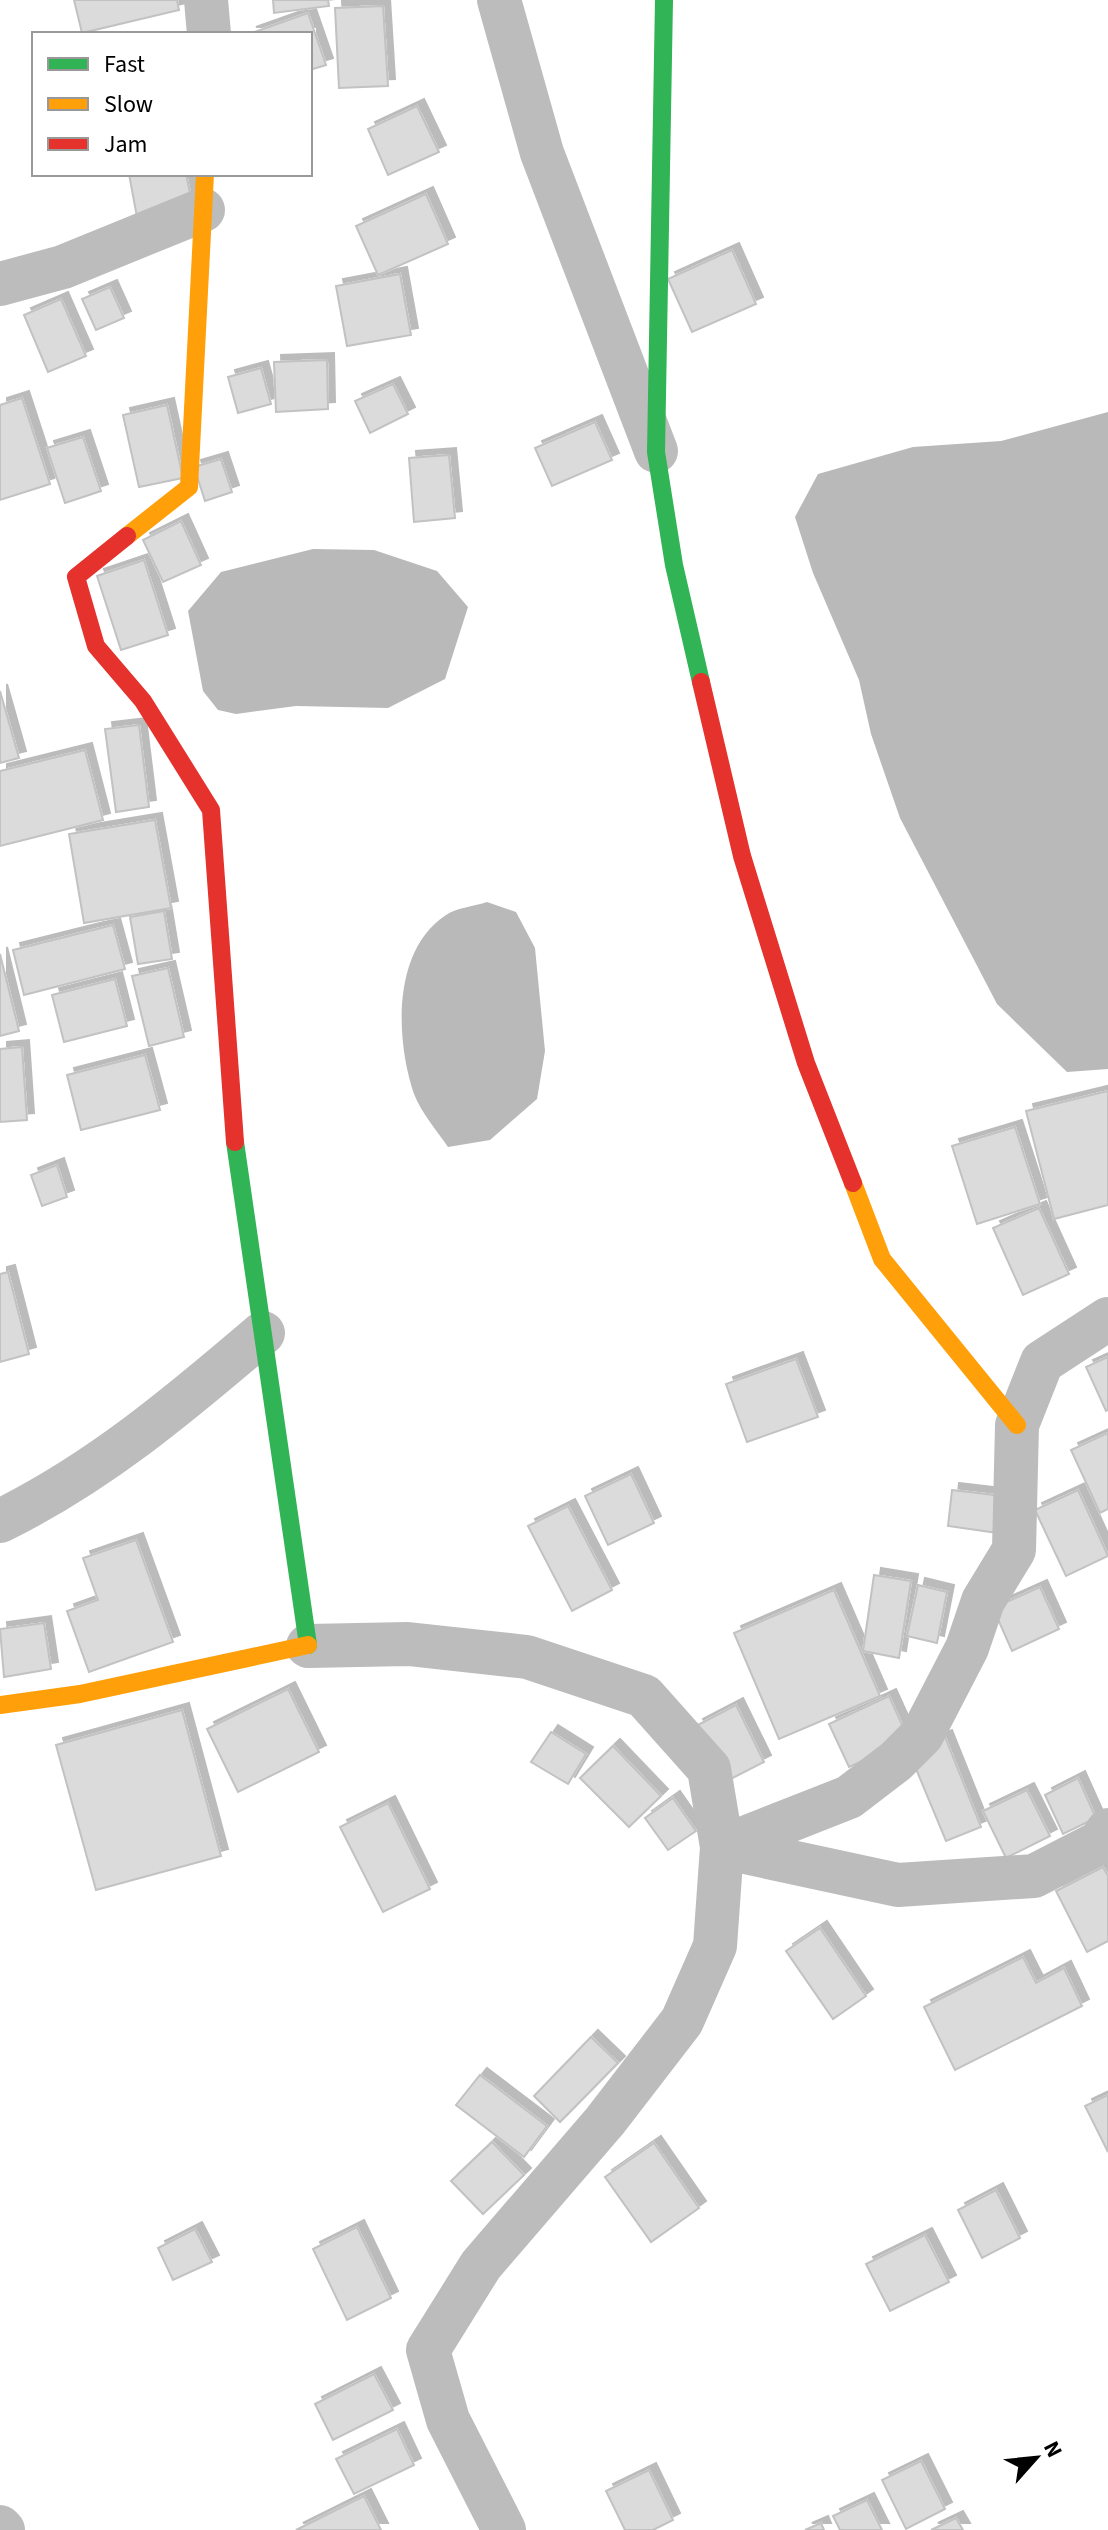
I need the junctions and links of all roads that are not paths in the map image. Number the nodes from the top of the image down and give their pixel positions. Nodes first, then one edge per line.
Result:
1 (206, 0) edge
2 (499, 0) edge
3 (664, 0) edge
4 (209, 32) edge
5 (204, 192) edge
6 (0, 284) edge
7 (656, 452) junction
8 (1108, 1319) edge
9 (263, 1333) junction
10 (1017, 1425) junction
11 (0, 1521) edge
12 (308, 1646) junction
13 (0, 1705) edge
14 (1108, 1830) edge
15 (722, 1847) junction
16 (504, 2530) edge

1 - 4 street
2 - 7 street
3 - 7 street
5 - 6 street
5 - 9 street
7 - 10 street
8 - 10 street
9 - 11 street
9 - 12 street
10 - 15 street
12 - 13 street
12 - 15 street
14 - 15 street
15 - 16 street

